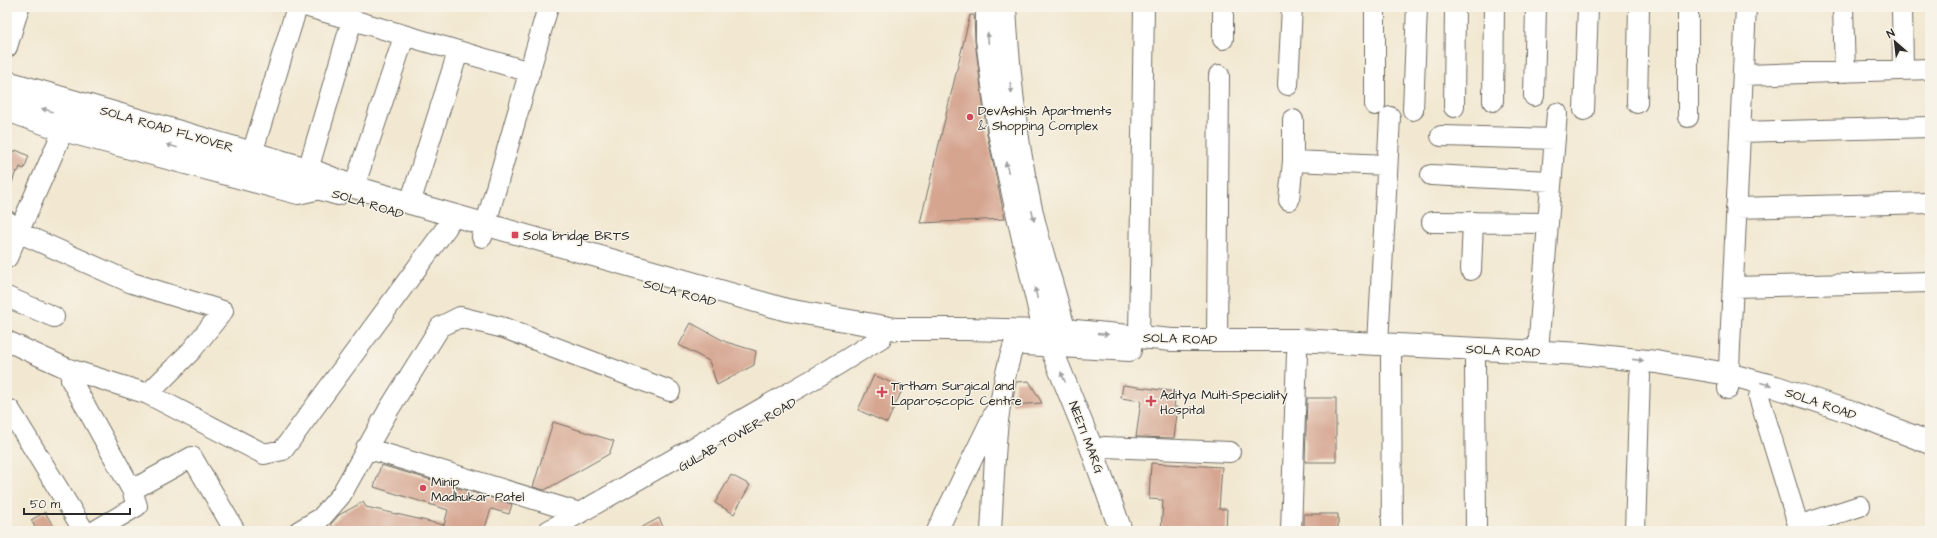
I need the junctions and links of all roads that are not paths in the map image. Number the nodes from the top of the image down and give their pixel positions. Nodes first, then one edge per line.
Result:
1 (19, 7) edge
2 (297, 7) edge
3 (308, 7) edge
4 (548, 7) edge
5 (987, 7) edge
6 (1005, 7) edge
7 (1144, 7) edge
8 (1223, 7) edge
9 (1292, 7) edge
10 (1375, 7) edge
11 (1417, 7) edge
12 (1455, 7) edge
13 (1494, 7) edge
14 (1536, 7) edge
15 (1588, 7) edge
16 (1639, 7) edge
17 (1688, 7) edge
18 (1746, 7) edge
19 (1843, 7) edge
20 (1902, 7) edge
21 (352, 20) junction
22 (404, 36) junction
23 (1223, 39) dead end
24 (7, 46) edge
25 (458, 52) junction
26 (1930, 69) edge
27 (1903, 70) junction
28 (530, 72) junction
29 (1845, 72) junction
30 (1219, 75) dead end
31 (1743, 75) junction
32 (7, 76) edge
33 (7, 82) edge
34 (1288, 85) dead end
35 (1534, 96) dead end
36 (7, 97) edge
37 (1493, 101) dead end
38 (1636, 103) dead end
39 (1454, 107) dead end
40 (1414, 110) dead end
41 (1584, 110) dead end
42 (7, 111) edge
43 (1557, 113) dead end
44 (1688, 117) dead end
45 (1293, 120) dead end
46 (1930, 127) edge
47 (63, 131) junction
48 (1740, 132) junction
49 (1441, 136) dead end
50 (1555, 139) junction
51 (254, 147) junction
52 (1293, 161) junction
53 (1387, 165) junction
54 (1431, 175) dead end
55 (314, 176) junction
56 (1551, 181) junction
57 (354, 186) junction
58 (1289, 200) dead end
59 (410, 203) junction
60 (1930, 203) edge
61 (1736, 208) junction
62 (1432, 222) dead end
63 (1473, 222) junction
64 (1548, 223) junction
65 (13, 227) edge
66 (447, 228) junction
67 (484, 231) junction
68 (7, 258) edge
69 (1471, 270) dead end
70 (1930, 282) edge
71 (1732, 287) junction
72 (7, 297) edge
73 (54, 317) dead end
74 (888, 333) junction
75 (1139, 337) junction
76 (1056, 339) junction
77 (1217, 340) junction
78 (7, 341) edge
79 (1014, 344) junction
80 (1385, 350) junction
81 (1538, 351) junction
82 (1296, 353) junction
83 (1475, 361) junction
84 (1640, 375) junction
85 (71, 380) dead end
86 (1728, 381) junction
87 (670, 391) dead end
88 (148, 394) junction
89 (1759, 397) junction
90 (999, 403) junction
91 (10, 410) dead end
92 (1930, 444) edge
93 (1104, 447) junction
94 (366, 448) junction
95 (1230, 452) dead end
96 (1930, 456) edge
97 (132, 490) junction
98 (1860, 506) dead end
99 (580, 513) junction
100 (1799, 528) edge
101 (84, 531) edge
102 (95, 531) edge
103 (235, 531) edge
104 (299, 531) edge
105 (548, 531) edge
106 (568, 531) edge
107 (937, 531) edge
108 (991, 531) edge
109 (1121, 531) edge
110 (1133, 531) edge
111 (1291, 531) edge
112 (1392, 531) edge
113 (1476, 531) edge
114 (1635, 531) edge

1 - 24 street
2 - 51 street
3 - 21 street
4 - 28 street
76 -> 5 main road
6 -> 76 main road
7 - 75 street
8 - 23 street
9 - 34 street
10 - 53 street
11 - 40 street
12 - 39 street
13 - 37 street
14 - 35 street
15 - 41 street
16 - 38 street
17 - 44 street
18 - 31 street
19 - 29 street
20 - 27 street
21 - 22 street
21 - 55 street
22 - 25 street
22 - 57 street
25 - 28 street
25 - 59 street
26 - 27 street
27 - 29 street
28 - 67 street
29 - 31 street
30 - 77 street
31 - 48 street
32 - 51 street
33 - 55 main road, SOLA ROAD FLYOVER
55 -> 36 main road, SOLA ROAD FLYOVER
42 - 47 street
43 - 50 street
45 - 52 street
46 - 48 street
47 - 55 street
47 - 65 street
48 - 61 street
49 - 50 street
50 - 56 street
51 - 55 street
52 - 53 street
52 - 58 street
53 - 80 street
54 - 56 street
55 - 57 main road, SOLA ROAD
55 - 66 main road, SOLA ROAD
56 - 64 street
57 - 59 main road, SOLA ROAD
59 - 67 main road, SOLA ROAD
60 - 61 street
61 - 71 street
62 - 63 street
63 - 64 street
63 - 69 street
64 - 81 street
65 - 68 street
65 - 88 street
66 - 67 main road, SOLA ROAD
66 - 88 street
67 - 74 main road, SOLA ROAD
70 - 71 street
71 - 86 street
72 - 73 street
74 - 76 main road, SOLA ROAD
74 - 79 main road, SOLA ROAD
74 - 99 street
74 - 106 street, GULAB TOWER ROAD
76 -> 75 main road, SOLA ROAD
75 - 77 main road, SOLA ROAD
76 - 79 main road, SOLA ROAD
76 - 82 main road, SOLA ROAD
76 - 93 main road
109 -> 76 main road, NEETI MARG
77 - 80 main road, SOLA ROAD
78 - 88 street
79 - 90 street
80 - 81 main road, SOLA ROAD
80 - 82 main road, SOLA ROAD
80 - 83 main road, SOLA ROAD
80 - 112 street
81 -> 86 main road, SOLA ROAD
82 - 111 street
83 - 84 main road, SOLA ROAD
83 - 113 street
84 - 86 main road, SOLA ROAD
84 - 114 street
85 - 97 street
86 - 89 main road, SOLA ROAD
86 -> 92 main road, SOLA ROAD
87 - 94 street
89 - 96 main road, SOLA ROAD
89 - 100 street
90 - 107 street
90 - 108 street
91 - 101 street
93 - 95 street
93 - 110 main road
94 - 99 street
94 - 104 street
97 - 102 street
97 - 103 street
98 - 100 street
99 - 105 street

